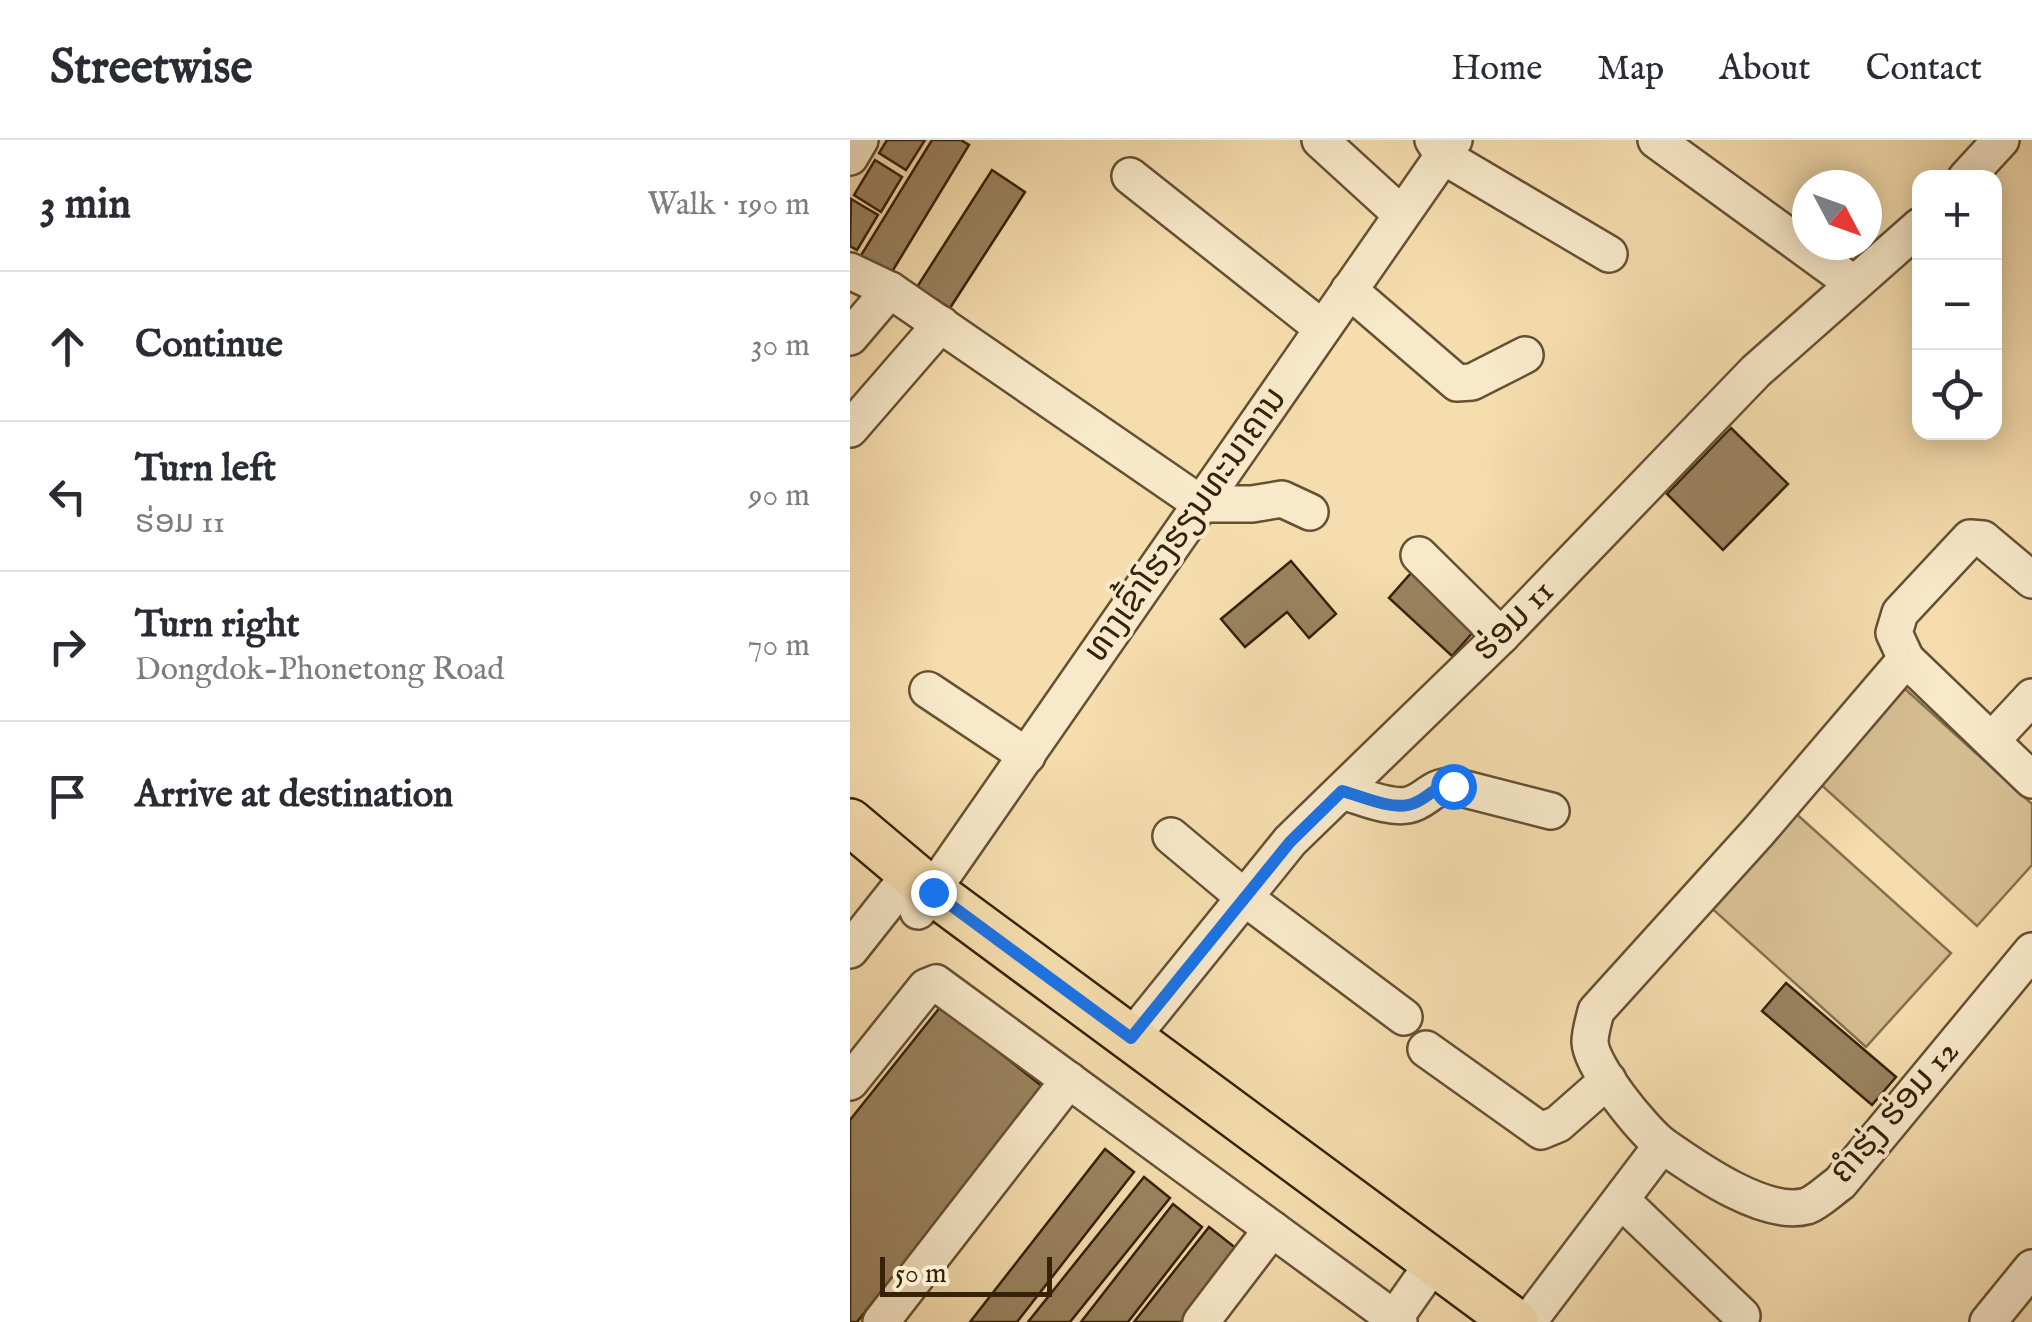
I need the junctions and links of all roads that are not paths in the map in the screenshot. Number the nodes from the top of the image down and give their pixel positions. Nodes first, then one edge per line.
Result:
1 (860, 140) edge
2 (1320, 140) edge
3 (1656, 140) edge
4 (2001, 140) edge
5 (1443, 145) edge
6 (850, 157) edge
7 (1973, 170) edge
8 (1130, 176) dead end
9 (1401, 214) junction
10 (1912, 233) edge
11 (1609, 254) dead end
12 (850, 271) edge
13 (1854, 284) junction
14 (890, 290) junction
15 (1348, 290) junction
16 (940, 324) junction
17 (1322, 328) junction
18 (850, 337) edge
19 (1525, 355) dead end
20 (850, 429) edge
21 (1201, 504) junction
22 (1310, 512) dead end
23 (1419, 555) dead end
24 (2032, 580) edge
25 (1501, 636) junction
26 (1906, 659) junction
27 (928, 690) dead end
28 (2032, 697) edge
29 (1992, 740) junction
30 (1027, 756) junction
31 (2032, 780) edge
32 (1342, 791) junction
33 (1551, 810) dead end
34 (850, 822) edge
35 (1171, 836) dead end
36 (850, 854) edge
37 (914, 892) junction
38 (1245, 898) junction
39 (850, 950) edge
40 (2032, 951) edge
41 (1404, 1017) dead end
42 (1131, 1038) junction
43 (1426, 1049) dead end
44 (1068, 1080) junction
45 (1608, 1080) junction
46 (850, 1082) edge
47 (1662, 1146) junction
48 (1621, 1200) junction
49 (1272, 1228) junction
50 (2032, 1268) edge
51 (1407, 1302) edge
52 (1742, 1316) dead end
53 (881, 1322) edge
54 (1200, 1322) edge
55 (1469, 1322) edge
56 (1515, 1322) edge
57 (1528, 1322) edge
58 (1988, 1322) edge

1 - 6 street
2 - 9 street
3 - 13 street
4 - 7 street
5 - 9 street, ທາງເຂົ້າໂຮງຮຽນທະນາຄານ
5 - 11 street
8 - 17 street
9 - 15 street, ທາງເຂົ້າໂຮງຮຽນທະນາຄານ
10 - 13 street, ຮ່ອມ 11
12 - 14 street
13 - 25 street, ຮ່ອມ 11
14 - 16 street
14 - 18 street
15 - 17 street, ທາງເຂົ້າໂຮງຮຽນທະນາຄານ
15 - 19 street
16 - 20 street
16 - 21 street
17 - 21 street, ທາງເຂົ້າໂຮງຮຽນທະນາຄານ
21 - 22 street
21 - 30 street, ທາງເຂົ້າໂຮງຮຽນທະນາຄານ
23 - 25 street
24 - 26 street
25 - 32 street, ຮ່ອມ 11
26 - 29 street
26 - 45 street, ຄໍາຮຸ່ງ ຮ່ອມ 12
27 - 30 street
28 - 29 street
29 - 31 street
30 - 37 street, ທາງເຂົ້າໂຮງຮຽນທະນາຄານ
32 - 33 street
32 - 38 street, ຮ່ອມ 11
34 - 37 main road
35 - 38 street
36 - 37 main road
37 - 39 street, ທາງເຂົ້າໂຮງຮຽນທະນາຄານ
37 - 42 main road
37 - 51 main road
38 - 41 street
38 - 42 street, ຮ່ອມ 11
40 - 47 street, ຄໍາຮຸ່ງ ຮ່ອມ 12
42 - 51 main road
43 - 45 street
44 - 46 street
44 - 49 street
44 - 53 street
45 - 47 street, ຄໍາຮຸ່ງ ຮ່ອມ 12
47 - 48 street
48 - 52 street
48 - 57 street
49 - 51 street
49 - 54 street
50 - 58 street
51 - 55 main road
51 - 56 main road

